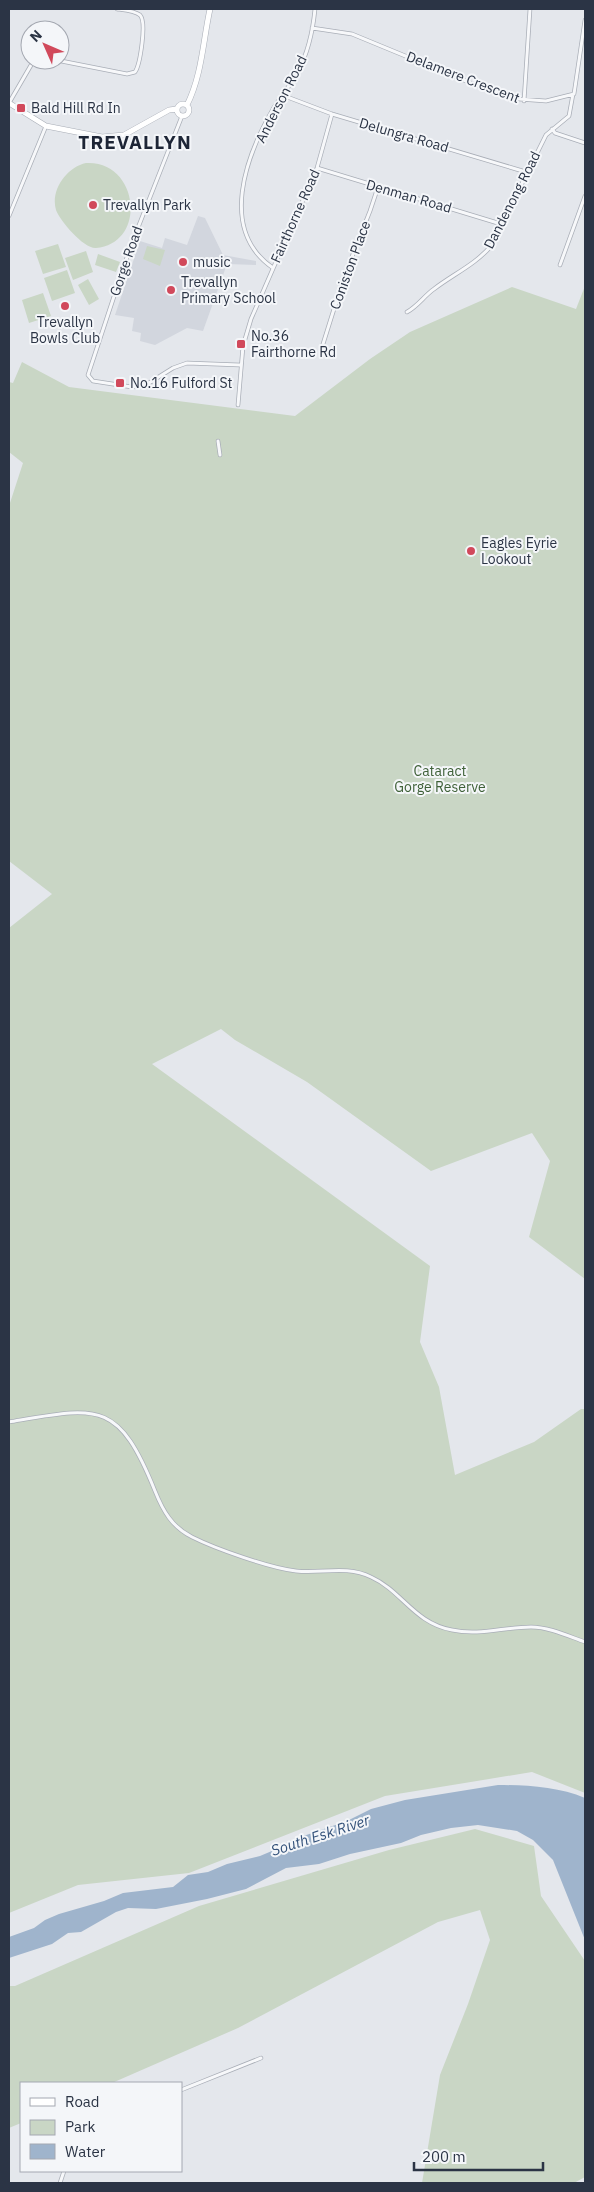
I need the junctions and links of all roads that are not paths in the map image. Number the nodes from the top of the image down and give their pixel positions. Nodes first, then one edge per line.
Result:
1 (117, 9) edge
2 (210, 9) edge
3 (315, 9) edge
4 (530, 9) edge
5 (585, 20) edge
6 (312, 28) junction
7 (70, 63) edge
8 (28, 70) edge
9 (574, 94) junction
10 (282, 95) junction
11 (524, 101) junction
12 (9, 103) edge
13 (187, 105) junction
14 (177, 109) junction
15 (332, 114) junction
16 (182, 116) junction
17 (46, 126) junction
18 (552, 129) junction
19 (585, 143) edge
20 (317, 168) junction
21 (526, 172) junction
22 (378, 186) junction
23 (585, 196) edge
24 (9, 216) edge
25 (501, 224) junction
26 (560, 265) dead end
27 (273, 268) junction
28 (407, 312) dead end
29 (323, 344) dead end
30 (240, 365) junction
31 (238, 405) dead end
32 (218, 441) dead end
33 (220, 455) dead end
34 (9, 1422) edge
35 (585, 1642) edge
36 (261, 2058) dead end
37 (182, 2090) edge

1 - 7 street
2 - 13 street
3 - 6 street, Anderson Road
4 - 11 street
5 - 9 street
6 - 10 street, Anderson Road
6 - 11 street, Delamere Crescent
8 - 12 street
9 - 11 street, Delamere Crescent
9 - 18 street, Dandenong Road
10 - 15 street, Delungra Road
10 - 27 street, Anderson Road
12 - 17 street
13 - 14 street
13 - 16 street
14 - 16 street
14 - 17 street
15 - 20 street, Fairthorne Road
15 - 21 street, Delungra Road
16 - 30 street, Gorge Road
17 - 24 street
18 - 19 street
18 - 21 street, Dandenong Road
20 - 22 street, Denman Road
20 - 27 street, Fairthorne Road
21 - 25 street, Dandenong Road
22 - 25 street, Denman Road
22 - 29 street, Coniston Place
23 - 26 street
25 - 28 street, Dandenong Road
27 - 30 street, Fairthorne Road
30 - 31 street, Fairthorne Road
32 - 33 street
34 - 35 street
36 - 37 street

